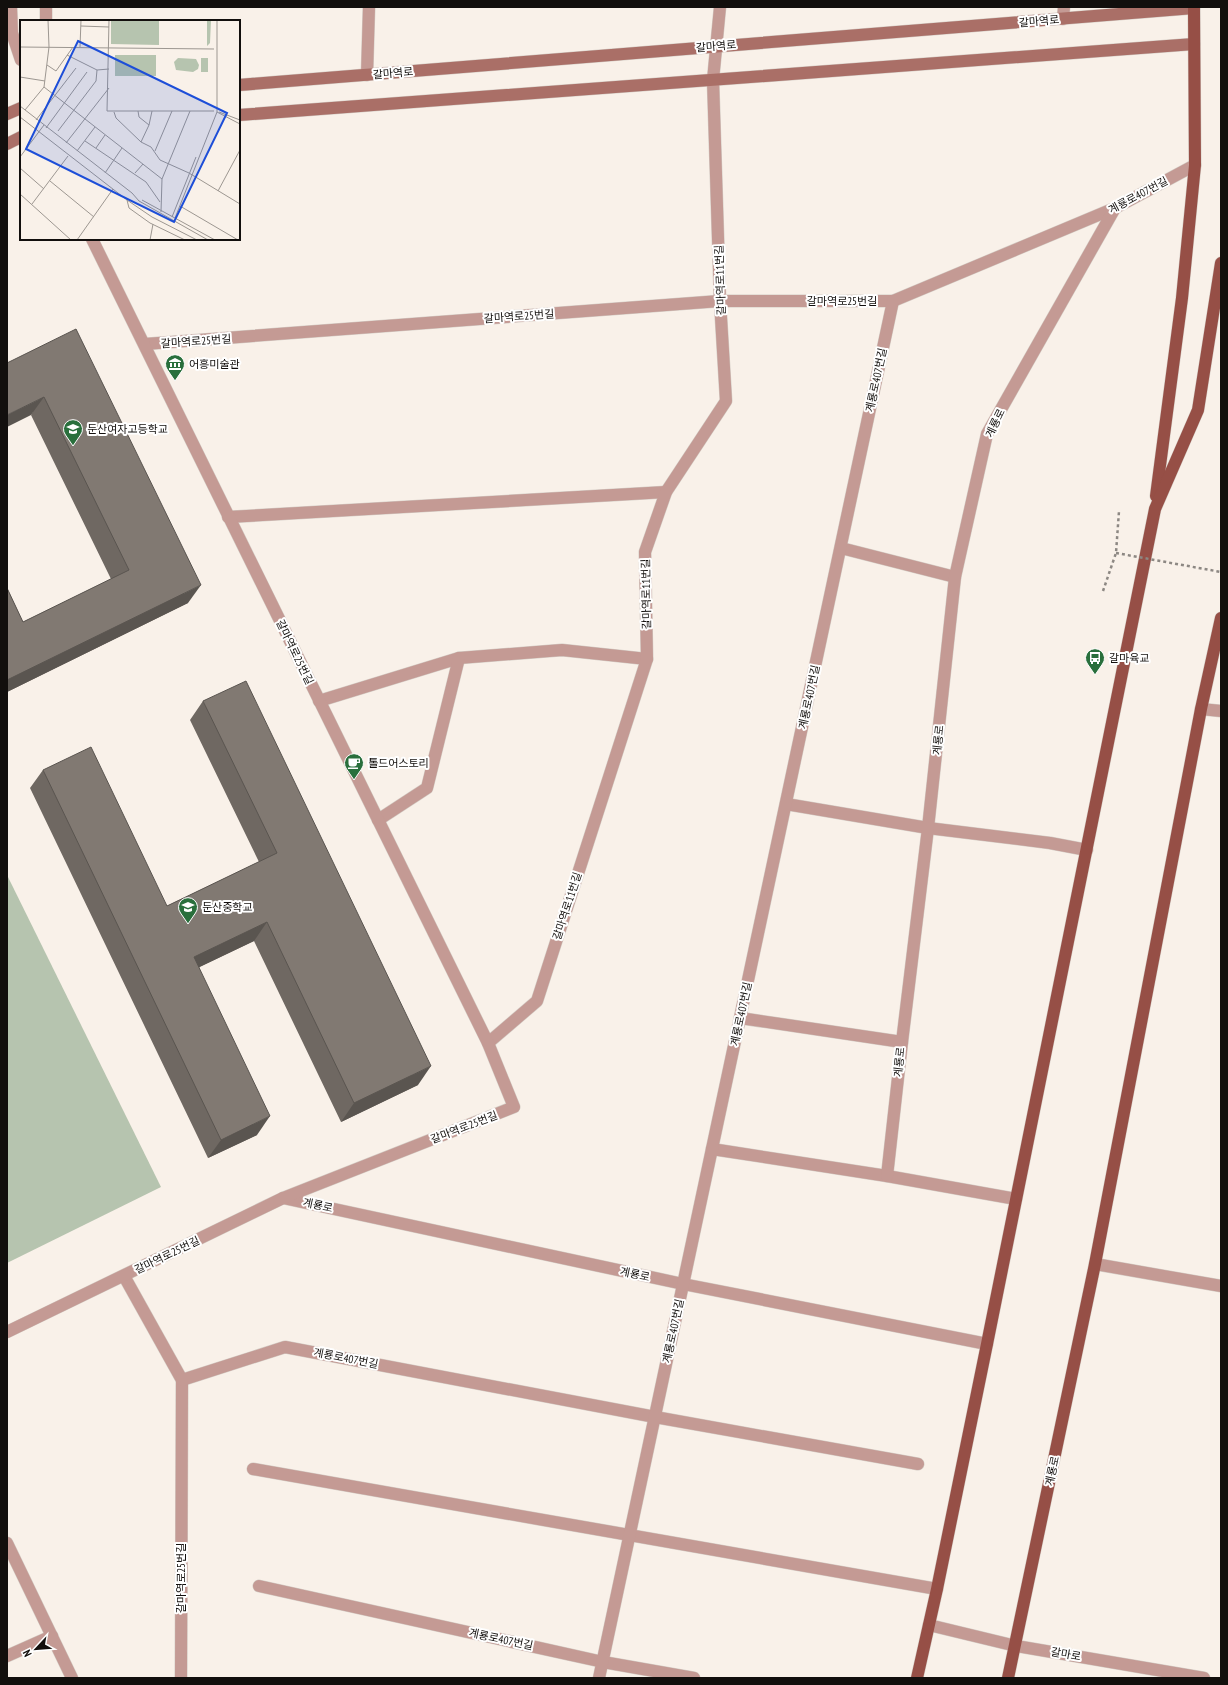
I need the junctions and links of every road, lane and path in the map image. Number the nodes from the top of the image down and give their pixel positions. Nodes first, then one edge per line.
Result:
1 (11, 7) edge
2 (46, 7) edge
3 (369, 7) edge
4 (720, 7) edge
5 (1194, 8) edge
6 (1064, 13) edge
7 (46, 20) edge
8 (1194, 44) junction
9 (716, 46) junction
10 (20, 57) edge
11 (367, 75) junction
12 (713, 80) junction
13 (240, 85) edge
14 (20, 108) edge
15 (7, 114) edge
16 (240, 115) edge
17 (20, 138) edge
18 (7, 144) edge
19 (1195, 165) junction
20 (1115, 208) junction
21 (92, 240) edge
22 (1221, 263) edge
23 (720, 301) junction
24 (893, 301) junction
25 (144, 344) junction
26 (666, 492) junction
27 (1155, 509) junction
28 (1119, 511) dead end
29 (228, 517) junction
30 (841, 548) junction
31 (1116, 553) junction
32 (1221, 572) edge
33 (955, 576) junction
34 (1103, 591) dead end
35 (1221, 618) edge
36 (459, 658) junction
37 (647, 659) junction
38 (319, 701) junction
39 (1201, 709) junction
40 (1221, 712) edge
41 (786, 804) junction
42 (378, 820) junction
43 (928, 828) junction
44 (1087, 850) junction
45 (740, 1018) junction
46 (902, 1042) junction
47 (488, 1044) junction
48 (712, 1149) junction
49 (887, 1176) junction
50 (284, 1198) junction
51 (1016, 1199) junction
52 (1095, 1264) junction
53 (124, 1276) junction
54 (683, 1284) junction
55 (1221, 1286) edge
56 (7, 1332) edge
57 (987, 1344) junction
58 (182, 1380) junction
59 (655, 1418) junction
60 (918, 1464) dead end
61 (253, 1469) dead end
62 (630, 1534) junction
63 (7, 1543) edge
64 (259, 1586) dead end
65 (937, 1589) junction
66 (930, 1625) junction
67 (52, 1636) junction
68 (1016, 1646) junction
69 (7, 1656) edge
70 (603, 1662) junction
71 (72, 1678) edge
72 (181, 1678) edge
73 (599, 1678) edge
74 (694, 1678) edge
75 (917, 1678) edge
76 (1008, 1678) edge
77 (1204, 1678) edge

1 - 10 street
2 - 7 street
3 - 11 street
4 - 9 street, 갈마역로11번길
5 - 6 main road, 갈마역로
5 - 8 main road
6 - 9 main road, 갈마역로
8 - 12 main road
8 - 19 main road
9 - 11 main road, 갈마역로
9 - 12 street, 갈마역로11번길
11 - 13 main road, 갈마역로
12 - 16 main road
12 - 23 street, 갈마역로11번길
14 - 15 main road
17 - 18 main road
19 - 20 street, 계룡로407번길
19 - 27 main road
20 - 24 street, 계룡로407번길
20 - 33 street, 계룡로
21 - 25 street, 갈마역로25번길
22 - 27 main road
23 - 24 street, 갈마역로25번길
23 - 25 street, 갈마역로25번길
23 - 26 street, 갈마역로11번길
24 - 30 street, 계룡로407번길
25 - 29 street, 갈마역로25번길
26 - 29 street
26 - 37 street, 갈마역로11번길
27 - 44 main road
28 - 31 path
29 - 38 street, 갈마역로25번길
30 - 33 street
30 - 41 street, 계룡로407번길
31 - 32 path, bridge
31 - 34 path
33 - 43 street, 계룡로
35 - 39 main road, 계룡로
36 - 37 street
36 - 38 street
36 - 42 street
37 - 47 street, 갈마역로11번길
38 - 42 street, 갈마역로25번길
39 - 40 street
39 - 52 main road, 계룡로
41 - 43 street
41 - 45 street, 계룡로407번길
42 - 47 street, 갈마역로25번길
43 - 44 street
43 - 46 street, 계룡로
44 - 51 main road
45 - 46 street
45 - 48 street, 계룡로407번길
46 - 49 street, 계룡로
47 - 50 street, 갈마역로25번길
48 - 49 street
48 - 54 street, 계룡로407번길
49 - 51 street
50 - 53 street, 갈마역로25번길
50 - 54 street, 계룡로
51 - 57 main road
52 - 55 street
52 - 68 main road, 계룡로
53 - 56 street, 갈마역로25번길
53 - 58 street, 갈마역로25번길
54 - 57 street, 계룡로
54 - 59 street, 계룡로407번길
57 - 65 main road
58 - 59 street, 계룡로407번길
58 - 72 street, 갈마역로25번길
59 - 60 street
59 - 62 street, 계룡로407번길
61 - 62 street
62 - 65 street
62 - 70 street, 계룡로407번길
63 - 67 street
64 - 70 street, 계룡로407번길
65 - 66 main road
66 - 68 street, 갈마로
66 - 75 main road
67 - 69 street
67 - 71 street
68 - 76 main road, 계룡로
68 - 77 street, 갈마로
70 - 73 street, 계룡로407번길
70 - 74 street

